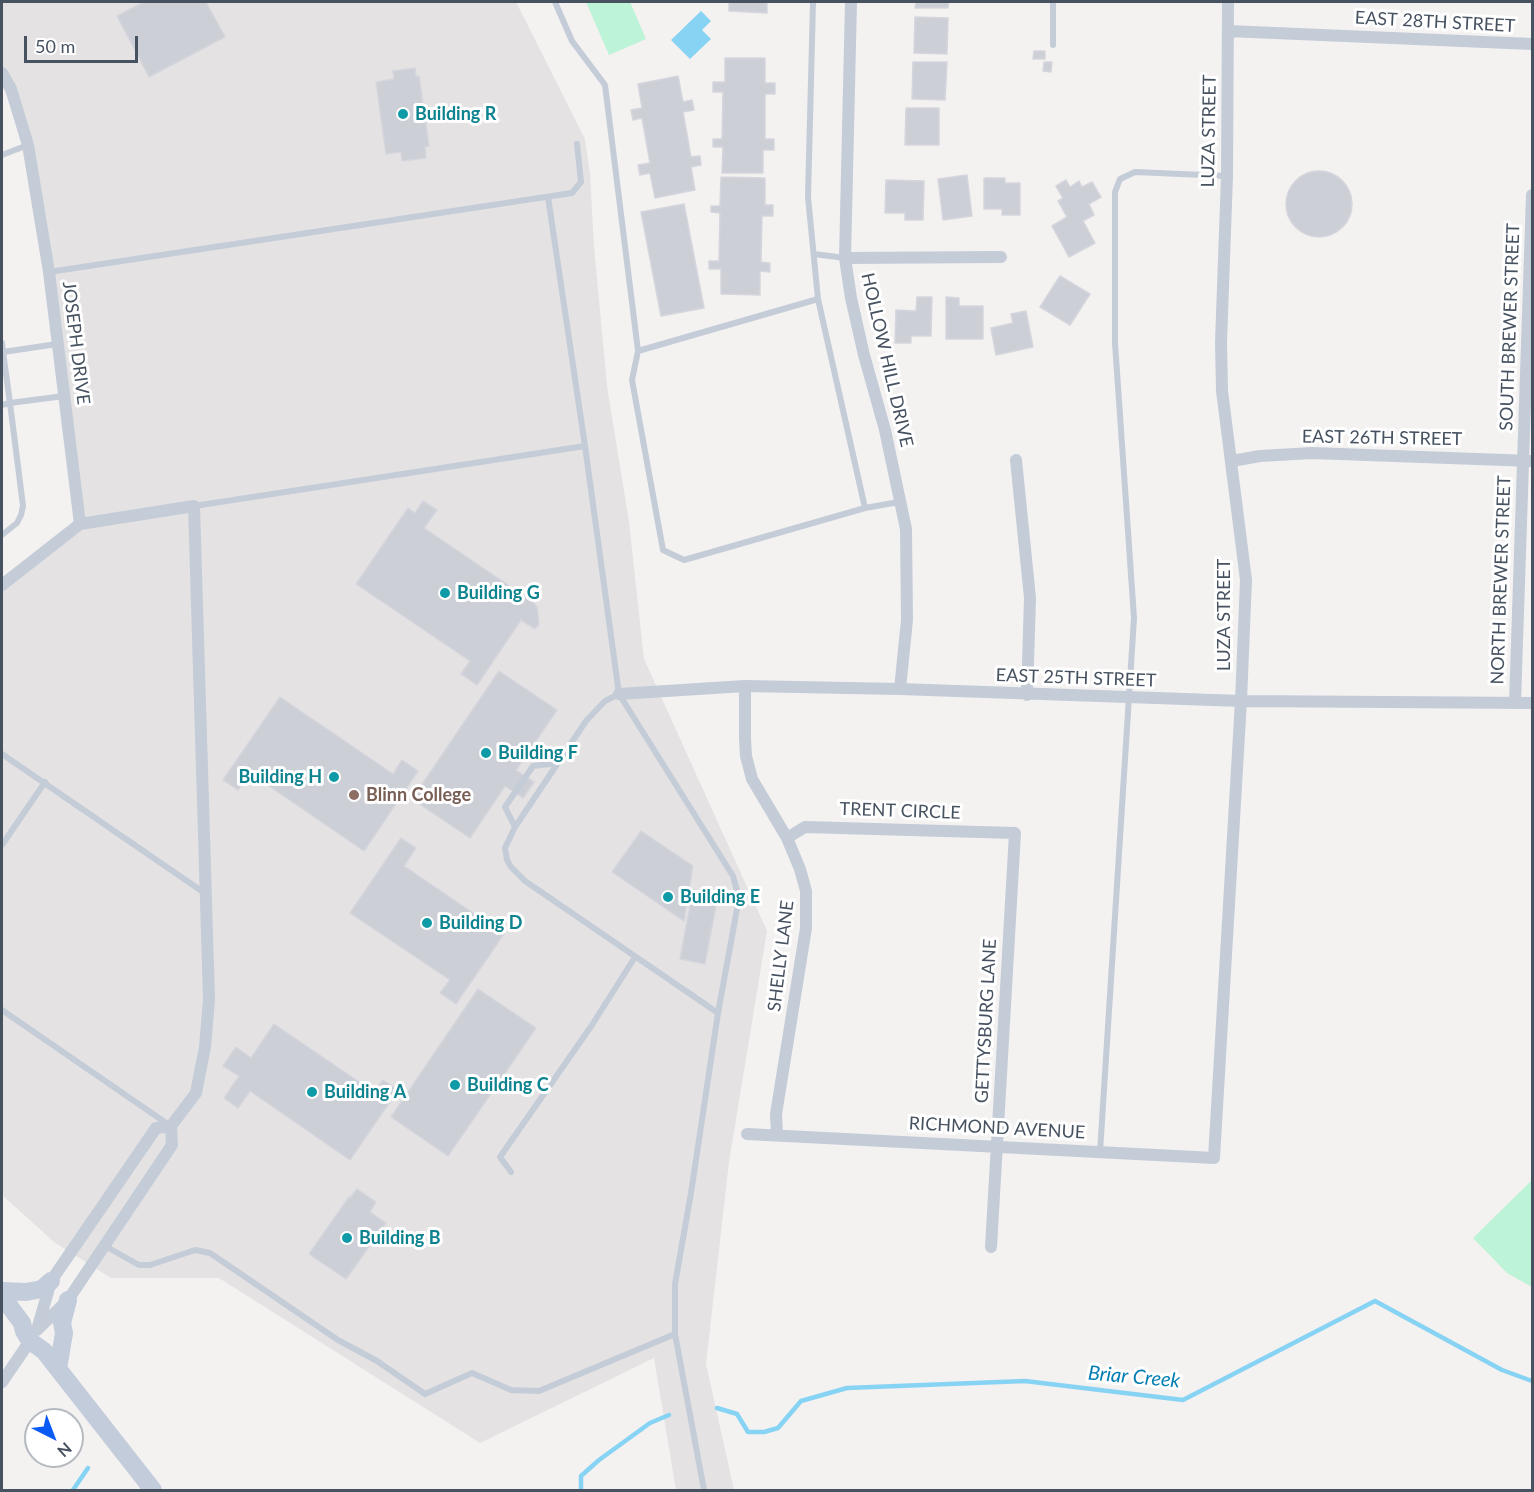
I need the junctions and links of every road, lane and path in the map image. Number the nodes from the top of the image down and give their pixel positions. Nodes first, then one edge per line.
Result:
1 (555, 2) edge
2 (813, 2) edge
3 (851, 2) edge
4 (1053, 2) edge
5 (1228, 2) edge
6 (1228, 31) junction
7 (1533, 44) edge
8 (1053, 45) dead end
9 (2, 73) edge
10 (577, 144) dead end
11 (28, 145) junction
12 (2, 155) edge
13 (1227, 176) junction
14 (1533, 195) edge
15 (548, 197) junction
16 (1532, 246) edge
17 (814, 254) junction
18 (1001, 257) dead end
19 (846, 258) junction
20 (49, 272) junction
21 (818, 299) junction
22 (2, 343) edge
23 (58, 344) junction
24 (638, 351) junction
25 (2, 352) edge
26 (64, 396) junction
27 (10, 403) junction
28 (2, 405) edge
29 (585, 446) junction
30 (1016, 460) dead end
31 (1528, 460) edge
32 (1232, 461) junction
33 (899, 502) junction
34 (194, 506) junction
35 (865, 508) junction
36 (80, 525) junction
37 (2, 535) edge
38 (2, 585) edge
39 (745, 686) junction
40 (900, 689) junction
41 (619, 694) junction
42 (1027, 695) junction
43 (1129, 698) junction
44 (1241, 701) junction
45 (1515, 702) junction
46 (1533, 703) edge
47 (2, 754) edge
48 (558, 763) junction
49 (45, 782) junction
50 (515, 826) junction
51 (1015, 833) joint
52 (786, 838) junction
53 (2, 845) edge
54 (206, 894) junction
55 (635, 957) junction
56 (2, 1010) edge
57 (718, 1013) junction
58 (171, 1126) junction
59 (747, 1134) dead end
60 (777, 1134) junction
61 (997, 1146) junction
62 (1100, 1152) junction
63 (1214, 1158) joint
64 (511, 1172) dead end
65 (105, 1246) junction
66 (991, 1247) dead end
67 (51, 1281) junction
68 (2, 1291) edge
69 (2, 1296) edge
70 (68, 1300) junction
71 (675, 1334) junction
72 (33, 1336) junction
73 (58, 1369) junction
74 (2, 1382) edge
75 (153, 1491) edge
76 (704, 1491) edge

1 - 24 lane
2 - 17 lane
3 - 19 street, HOLLOW HILL DRIVE
4 - 8 lane
5 - 6 street, LUZA STREET
6 - 7 street, EAST 28TH STREET
6 - 13 street, LUZA STREET
9 - 11 street, JOSEPH DRIVE
10 - 15 lane
11 - 12 lane
11 - 20 street, JOSEPH DRIVE
13 - 32 street, LUZA STREET
13 - 43 lane
14 - 16 street, SOUTH BREWER STREET
15 - 20 lane
15 - 29 lane
16 - 31 street, SOUTH BREWER STREET
17 - 19 lane
17 - 21 lane
18 - 19 street
19 - 33 street, HOLLOW HILL DRIVE
20 - 23 street, JOSEPH DRIVE
21 - 24 lane
21 - 35 lane
22 - 25 lane
23 - 25 lane
23 - 26 street, JOSEPH DRIVE
24 - 35 lane
25 - 27 lane
26 - 27 lane
26 - 36 street, JOSEPH DRIVE
27 - 28 lane
27 - 37 lane
29 - 34 lane
29 - 41 lane
30 - 42 street
31 - 32 street, EAST 26TH STREET
31 - 45 street, NORTH BREWER STREET
32 - 44 street, LUZA STREET
33 - 35 lane
33 - 40 street, HOLLOW HILL DRIVE
34 - 36 street
34 - 54 street
36 - 38 street
39 - 40 street, EAST 25TH STREET
39 - 41 street, EAST 25TH STREET
39 - 52 street, SHELLY LANE
40 - 42 street, EAST 25TH STREET
41 - 48 lane
41 - 57 lane
42 - 43 street, EAST 25TH STREET
43 - 44 street, EAST 25TH STREET
43 - 62 lane
44 - 45 street, EAST 25TH STREET
44 - 63 street, LUZA STREET
45 - 46 street, EAST 25TH STREET
47 - 49 lane
48 - 50 lane
48 - 50 lane
49 - 53 lane
49 - 54 lane
50 - 55 lane
51 - 52 street, TRENT CIRCLE
51 - 61 street, GETTYSBURG LANE
52 - 60 street, SHELLY LANE
54 - 58 street
55 - 57 lane
55 - 64 lane
56 - 58 lane
57 - 71 lane
58 - 65 street
58 - 67 street
59 - 60 street, RICHMOND AVENUE
60 - 61 street, RICHMOND AVENUE
61 - 62 street, RICHMOND AVENUE
61 - 66 street, GETTYSBURG LANE
62 - 63 street, RICHMOND AVENUE
65 - 70 street
65 - 71 lane
67 - 68 main road
67 - 72 street
69 - 72 main road
70 - 72 street
70 - 73 main road
71 - 76 lane
72 - 73 main road
72 - 74 street
73 - 75 main road

